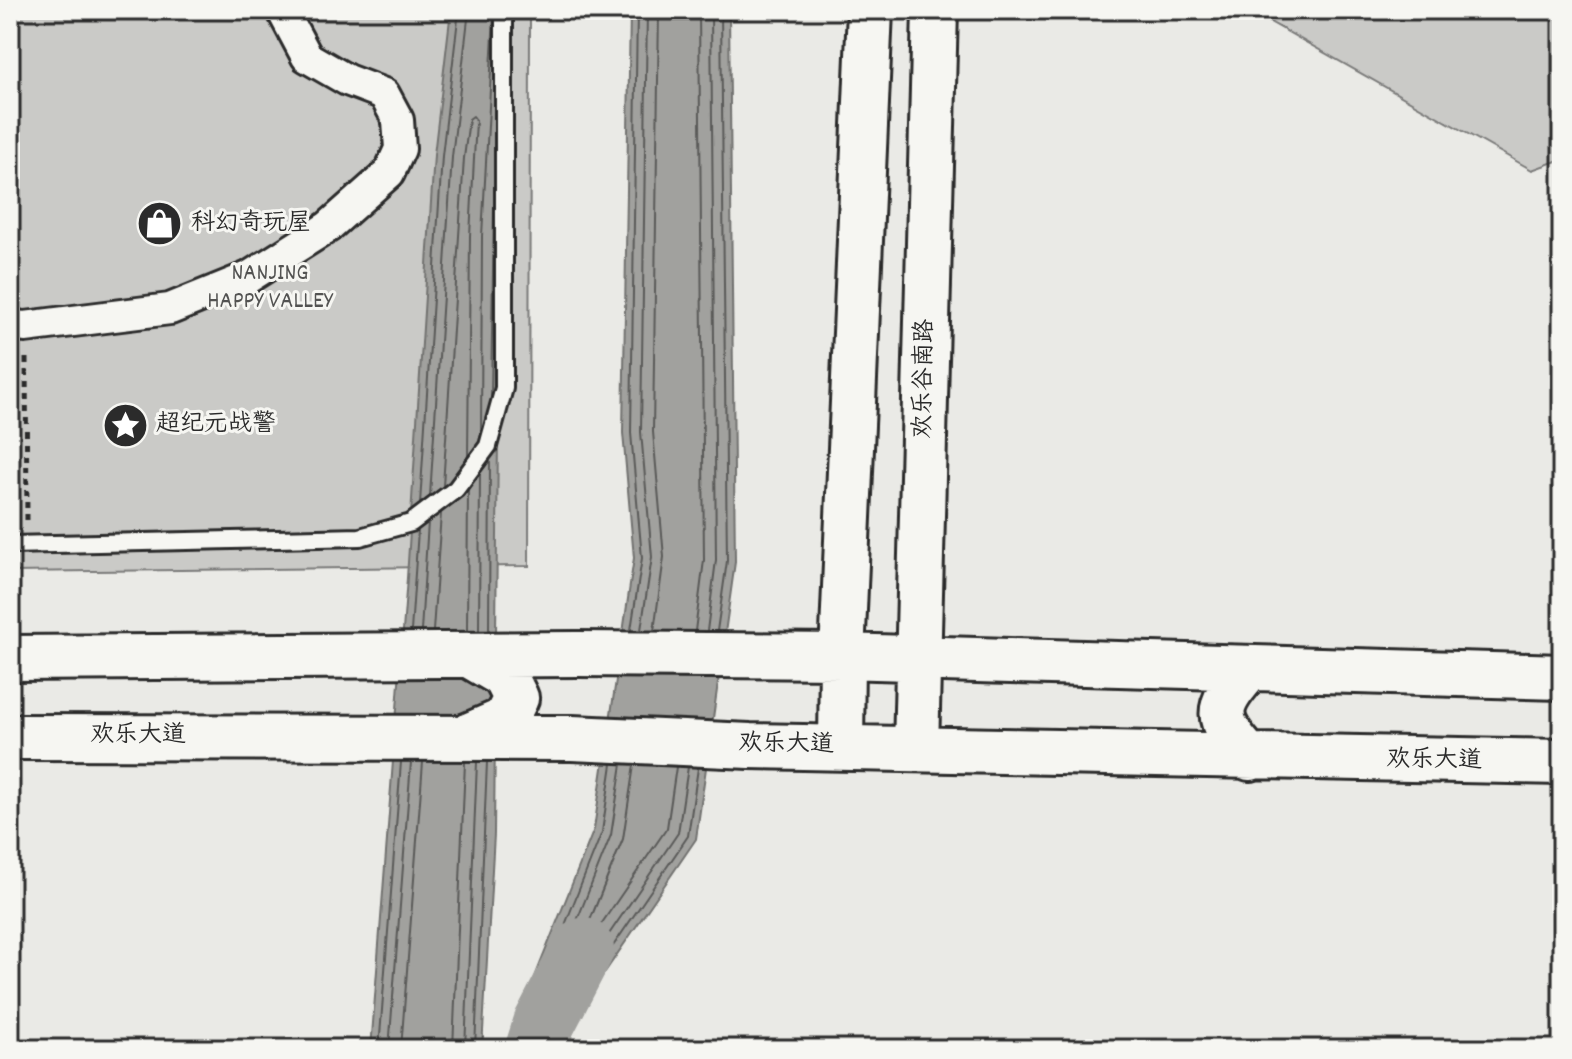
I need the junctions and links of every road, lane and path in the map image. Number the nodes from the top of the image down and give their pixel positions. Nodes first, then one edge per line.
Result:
1 (282, 10) edge
2 (504, 10) edge
3 (870, 10) edge
4 (935, 10) edge
5 (18, 326) edge
6 (18, 545) edge
7 (469, 655) junction
8 (842, 656) junction
9 (10, 658) edge
10 (920, 658) junction
11 (1249, 669) junction
12 (1562, 677) edge
13 (10, 737) edge
14 (463, 738) junction
15 (841, 746) junction
16 (916, 749) junction
17 (1250, 758) junction
18 (1562, 762) edge

1 - 5 street
2 - 6 lane
3 - 8 main road
4 - 10 main road, 欢乐谷南路
5 - 6 path
7 - 8 main road
7 - 9 main road
7 - 14 main road
8 - 10 main road
8 - 15 main road
10 - 11 main road
10 - 16 main road, 欢乐谷南路
11 - 12 main road
11 - 17 main road
13 - 14 main road, 欢乐大道
14 - 15 main road, 欢乐大道
15 - 16 main road, 欢乐大道
16 - 17 main road, 欢乐大道
17 - 18 main road, 欢乐大道

